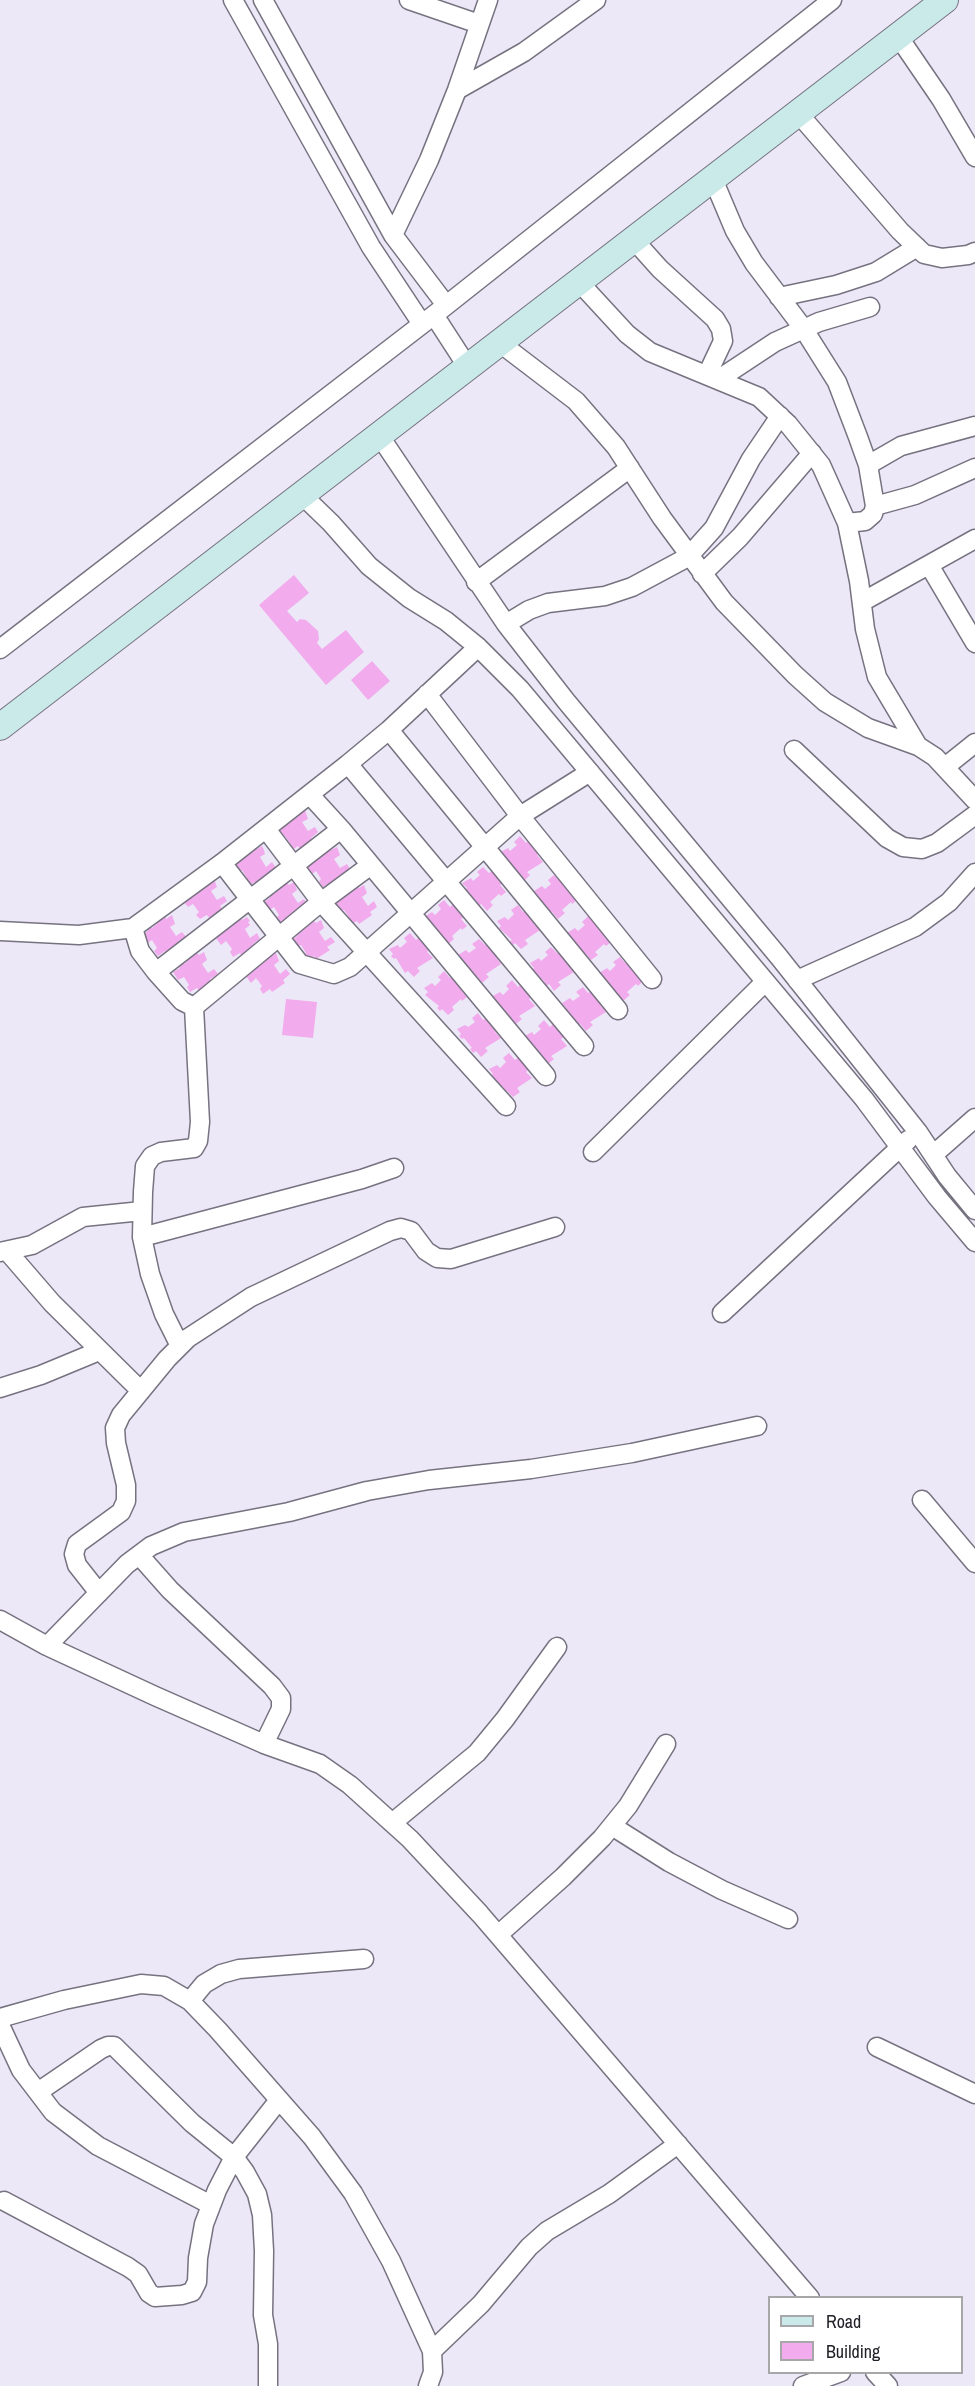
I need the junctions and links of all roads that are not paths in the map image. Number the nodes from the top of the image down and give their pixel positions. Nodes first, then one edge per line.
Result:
1 (234, 0) edge
2 (263, 0) edge
3 (409, 0) edge
4 (488, 0) edge
5 (596, 0) edge
6 (832, 0) edge
7 (945, 0) edge
8 (577, 6) edge
9 (479, 24) junction
10 (898, 36) junction
11 (457, 90) junction
12 (798, 113) junction
13 (975, 157) edge
14 (713, 179) junction
15 (393, 235) junction
16 (634, 240) junction
17 (917, 247) junction
18 (975, 252) edge
19 (579, 282) junction
20 (779, 297) junction
21 (870, 307) dead end
22 (434, 315) junction
23 (803, 328) junction
24 (500, 343) junction
25 (467, 366) junction
26 (713, 377) junction
27 (780, 416) junction
28 (975, 426) edge
29 (379, 435) junction
30 (812, 453) junction
31 (868, 465) junction
32 (630, 468) junction
33 (975, 468) edge
34 (302, 495) junction
35 (875, 506) junction
36 (847, 523) junction
37 (975, 539) edge
38 (688, 556) junction
39 (929, 565) junction
40 (702, 574) junction
41 (476, 582) junction
42 (862, 602) junction
43 (968, 616) edge
44 (506, 624) junction
45 (975, 643) edge
46 (478, 647) junction
47 (0, 649) edge
48 (428, 694) junction
49 (0, 727) edge
50 (389, 730) junction
51 (975, 743) edge
52 (918, 746) junction
53 (794, 750) dead end
54 (348, 764) junction
55 (945, 767) junction
56 (590, 772) junction
57 (310, 795) junction
58 (975, 800) edge
59 (975, 815) edge
60 (520, 816) junction
61 (266, 829) junction
62 (341, 829) junction
63 (483, 847) junction
64 (222, 863) junction
65 (371, 865) junction
66 (294, 866) junction
67 (975, 873) edge
68 (447, 883) junction
69 (251, 901) junction
70 (321, 902) junction
71 (411, 915) junction
72 (133, 928) junction
73 (0, 931) edge
74 (278, 937) junction
75 (368, 952) junction
76 (156, 972) junction
77 (652, 979) dead end
78 (797, 980) junction
79 (765, 982) junction
80 (194, 1007) junction
81 (618, 1010) dead end
82 (584, 1046) dead end
83 (546, 1076) dead end
84 (506, 1106) dead end
85 (975, 1118) edge
86 (909, 1140) junction
87 (593, 1152) dead end
88 (933, 1155) junction
89 (394, 1168) dead end
90 (975, 1210) edge
91 (142, 1211) junction
92 (555, 1227) dead end
93 (142, 1237) junction
94 (975, 1242) edge
95 (4, 1252) edge
96 (722, 1313) dead end
97 (180, 1346) junction
98 (99, 1351) junction
99 (0, 1388) edge
100 (141, 1390) junction
101 (757, 1426) dead end
102 (922, 1500) dead end
103 (139, 1555) junction
104 (975, 1563) edge
105 (99, 1593) junction
106 (0, 1620) edge
107 (47, 1646) junction
108 (558, 1647) dead end
109 (264, 1744) junction
110 (666, 1744) dead end
111 (392, 1822) junction
112 (612, 1826) junction
113 (788, 1919) dead end
114 (498, 1935) junction
115 (364, 1959) dead end
116 (190, 2001) junction
117 (0, 2018) edge
118 (0, 2025) edge
119 (877, 2047) dead end
120 (38, 2092) junction
121 (975, 2094) edge
122 (279, 2100) junction
123 (678, 2144) junction
124 (234, 2157) junction
125 (4, 2201) dead end
126 (212, 2205) junction
127 (808, 2296) edge
128 (432, 2351) junction
129 (839, 2374) edge
130 (876, 2374) edge
131 (268, 2386) edge
132 (428, 2386) edge
133 (803, 2386) edge
134 (888, 2386) edge

1 - 22 street
2 - 15 street
3 - 9 street
4 - 9 street
5 - 8 street
6 - 22 street
7 - 10 street
8 - 11 street
9 - 11 street
10 - 12 street
10 - 13 street
11 - 15 street
12 - 14 street
12 - 17 street
14 - 16 street
14 - 20 street
15 - 22 street
16 - 19 street
16 - 26 street
17 - 18 street
17 - 20 street
19 - 24 street
19 - 26 street
20 - 23 street
21 - 23 street
22 - 25 street
22 - 47 street
23 - 26 street
23 - 31 street
24 - 25 street
24 - 32 street
25 - 29 street
26 - 27 street
27 - 30 street
27 - 38 street
28 - 31 street
29 - 34 street
29 - 41 street
30 - 36 street
30 - 40 street
31 - 35 street
32 - 38 street
32 - 41 street
33 - 35 street
34 - 46 street
34 - 49 street
35 - 36 street
36 - 42 street
37 - 39 street
38 - 40 street
38 - 44 street
39 - 42 street
39 - 43 street
40 - 52 street
41 - 44 street
42 - 52 street
43 - 45 street
44 - 78 street
46 - 48 street
46 - 56 street
48 - 50 street
48 - 60 street
50 - 54 street
50 - 63 street
51 - 55 street
52 - 55 street
53 - 59 street
54 - 57 street
54 - 68 street
55 - 58 street
56 - 60 street
56 - 79 street
57 - 61 street
57 - 62 street
60 - 63 street
60 - 77 street
61 - 64 street
61 - 66 street
62 - 65 street
62 - 66 street
63 - 68 street
63 - 81 street
64 - 69 street
64 - 72 street
65 - 70 street
65 - 71 street
66 - 69 street
66 - 70 street
67 - 78 street
68 - 71 street
68 - 82 street
69 - 74 street
69 - 76 street
70 - 74 street
70 - 75 street
71 - 75 street
71 - 83 street
72 - 73 street
72 - 76 street
74 - 75 street
74 - 80 street
75 - 84 street
76 - 80 street
78 - 86 street
79 - 86 street
79 - 87 street
80 - 91 street
85 - 88 street
86 - 88 street
86 - 94 street
86 - 96 street
88 - 90 street
89 - 93 street
91 - 93 street
91 - 95 street
92 - 97 street
93 - 97 street
95 - 98 street
97 - 100 street
98 - 99 street
98 - 100 street
100 - 105 street
101 - 103 street
102 - 104 street
103 - 105 street
103 - 109 street
105 - 107 street
106 - 107 street
107 - 109 street
108 - 111 street
109 - 111 street
110 - 112 street
111 - 114 street
112 - 113 street
112 - 114 street
114 - 123 street
115 - 116 street
116 - 117 street
116 - 122 street
118 - 120 street
119 - 121 street
120 - 124 street
120 - 126 street
122 - 124 street
122 - 128 street
123 - 127 street
123 - 128 street
124 - 126 street
124 - 131 street
125 - 126 street
128 - 132 street
129 - 133 street
130 - 134 street

